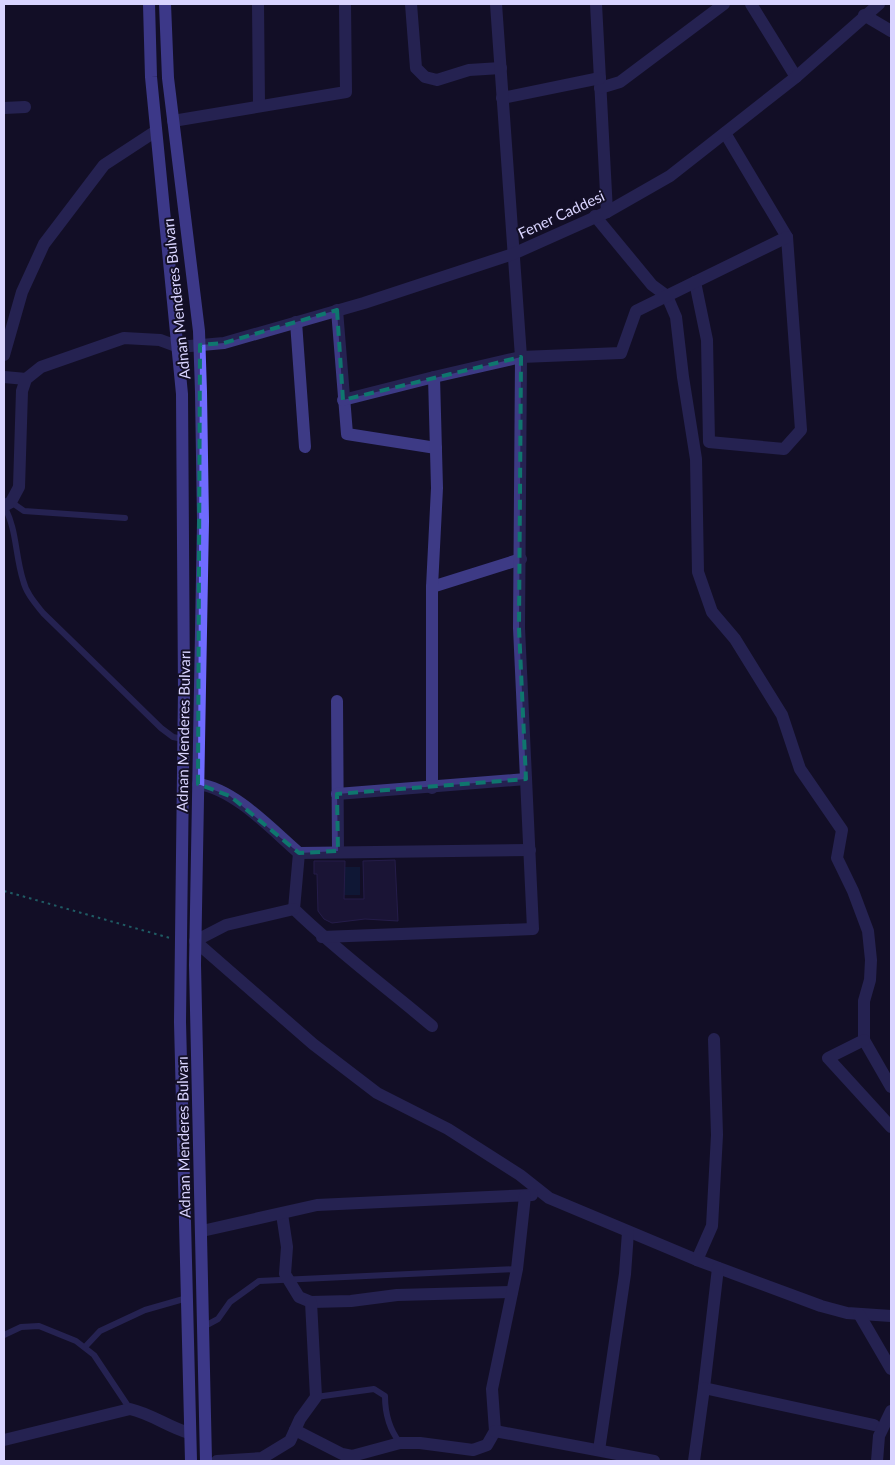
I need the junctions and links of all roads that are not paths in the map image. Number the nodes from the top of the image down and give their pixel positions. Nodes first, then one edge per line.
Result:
1 (149, 4) edge
2 (166, 4) edge
3 (258, 4) edge
4 (345, 4) edge
5 (411, 4) edge
6 (496, 4) edge
7 (596, 4) edge
8 (724, 4) edge
9 (751, 4) edge
10 (876, 4) edge
11 (864, 16) junction
12 (891, 31) edge
13 (500, 68) junction
14 (796, 77) junction
15 (600, 83) junction
16 (502, 98) junction
17 (259, 105) junction
18 (25, 107) dead end
19 (4, 108) edge
20 (173, 121) junction
21 (156, 131) junction
22 (724, 133) junction
23 (608, 212) junction
24 (595, 216) junction
25 (787, 237) junction
26 (513, 254) junction
27 (695, 282) junction
28 (667, 296) junction
29 (338, 310) junction
30 (296, 322) junction
31 (200, 345) junction
32 (179, 347) junction
33 (4, 355) edge
34 (521, 357) junction
35 (4, 377) edge
36 (434, 377) junction
37 (26, 379) junction
38 (343, 400) junction
39 (707, 411) junction
40 (689, 415) junction
41 (305, 447) dead end
42 (436, 448) junction
43 (6, 504) edge
44 (125, 518) dead end
45 (521, 559) junction
46 (432, 587) junction
47 (337, 702) dead end
48 (183, 739) junction
49 (526, 779) junction
50 (198, 784) junction
51 (432, 788) junction
52 (336, 794) junction
53 (530, 850) junction
54 (338, 851) junction
55 (299, 853) junction
56 (294, 909) junction
57 (322, 937) junction
58 (195, 941) junction
59 (432, 1026) dead end
60 (714, 1039) dead end
61 (864, 1040) junction
62 (891, 1087) edge
63 (891, 1127) edge
64 (542, 1193) junction
65 (525, 1196) junction
66 (282, 1214) junction
67 (202, 1231) junction
68 (628, 1232) junction
69 (697, 1260) junction
70 (718, 1268) junction
71 (518, 1269) junction
72 (288, 1282) junction
73 (512, 1292) junction
74 (186, 1298) junction
75 (311, 1302) junction
76 (859, 1314) junction
77 (891, 1316) edge
78 (205, 1326) junction
79 (4, 1335) edge
80 (85, 1347) junction
81 (891, 1369) edge
82 (704, 1388) junction
83 (316, 1397) junction
84 (130, 1409) junction
85 (891, 1411) edge
86 (874, 1425) dead end
87 (295, 1430) junction
88 (496, 1431) junction
89 (189, 1432) junction
90 (4, 1440) edge
91 (400, 1443) junction
92 (599, 1450) junction
93 (239, 1460) edge
94 (191, 1461) edge
95 (206, 1461) edge
96 (218, 1461) edge
97 (654, 1461) edge
98 (694, 1461) edge
99 (878, 1461) edge

1 - 21 main road, Adnan Menderes Bulvarı
2 - 20 main road, Adnan Menderes Bulvarı
3 - 17 street
4 - 17 street
5 - 13 street
6 - 13 street
7 - 15 street
8 - 15 street
9 - 14 street
10 - 11 street, Fener Caddesi
11 - 12 street
11 - 14 street, Fener Caddesi
13 - 16 street
14 - 22 street, Fener Caddesi
15 - 16 street
15 - 23 street
16 - 26 street
17 - 20 street
18 - 19 street
20 - 31 main road, Adnan Menderes Bulvarı
21 - 32 main road, Adnan Menderes Bulvarı
21 - 33 street
22 - 23 street, Fener Caddesi
22 - 25 street
23 - 24 street, Fener Caddesi
24 - 26 street, Fener Caddesi
24 - 28 street
25 - 27 street
25 - 39 street
26 - 29 street, Fener Caddesi
26 - 34 street
27 - 28 street
27 - 39 street
28 - 34 street
28 - 40 street
29 - 30 street, Fener Caddesi
29 - 38 street
30 - 31 street, Fener Caddesi
30 - 41 street
31 - 32 street, Fener Caddesi
31 - 50 main road, Adnan Menderes Bulvarı
32 - 37 street
32 - 48 main road, Adnan Menderes Bulvarı
34 - 36 street
34 - 45 street
35 - 37 street
36 - 38 street
36 - 42 street
37 - 43 street
38 - 42 street
39 - 40 street
40 - 61 street
42 - 46 street
43 - 44 lane
43 - 48 lane
45 - 46 street
45 - 49 street
46 - 51 street
47 - 52 street
48 - 74 main road, Adnan Menderes Bulvarı
49 - 51 street
49 - 53 street
50 - 55 street
50 - 58 main road, Adnan Menderes Bulvarı
51 - 52 street
52 - 54 street
53 - 54 street
53 - 57 street
54 - 55 street
55 - 56 street
56 - 57 street
56 - 58 street
57 - 59 street
58 - 64 street
58 - 67 main road, Adnan Menderes Bulvarı
60 - 69 street
61 - 62 street
61 - 63 street
64 - 65 street
64 - 68 street
65 - 66 street
65 - 71 street
66 - 67 street
66 - 72 street
67 - 78 main road, Adnan Menderes Bulvarı
68 - 69 street
68 - 92 street
69 - 70 street
70 - 76 street
70 - 82 street
71 - 72 lane
71 - 73 street
72 - 75 street
72 - 78 lane
73 - 75 street
73 - 88 street
74 - 80 lane
74 - 89 main road, Adnan Menderes Bulvarı
75 - 83 street
76 - 77 street
76 - 81 street
78 - 95 main road, Adnan Menderes Bulvarı
79 - 80 lane
80 - 84 lane
82 - 86 street
82 - 98 street
83 - 87 street
83 - 91 lane
84 - 89 street
84 - 90 street
85 - 99 street
87 - 91 street
87 - 93 street
88 - 91 street
88 - 92 street
89 - 94 main road, Adnan Menderes Bulvarı
92 - 97 street
93 - 96 street

